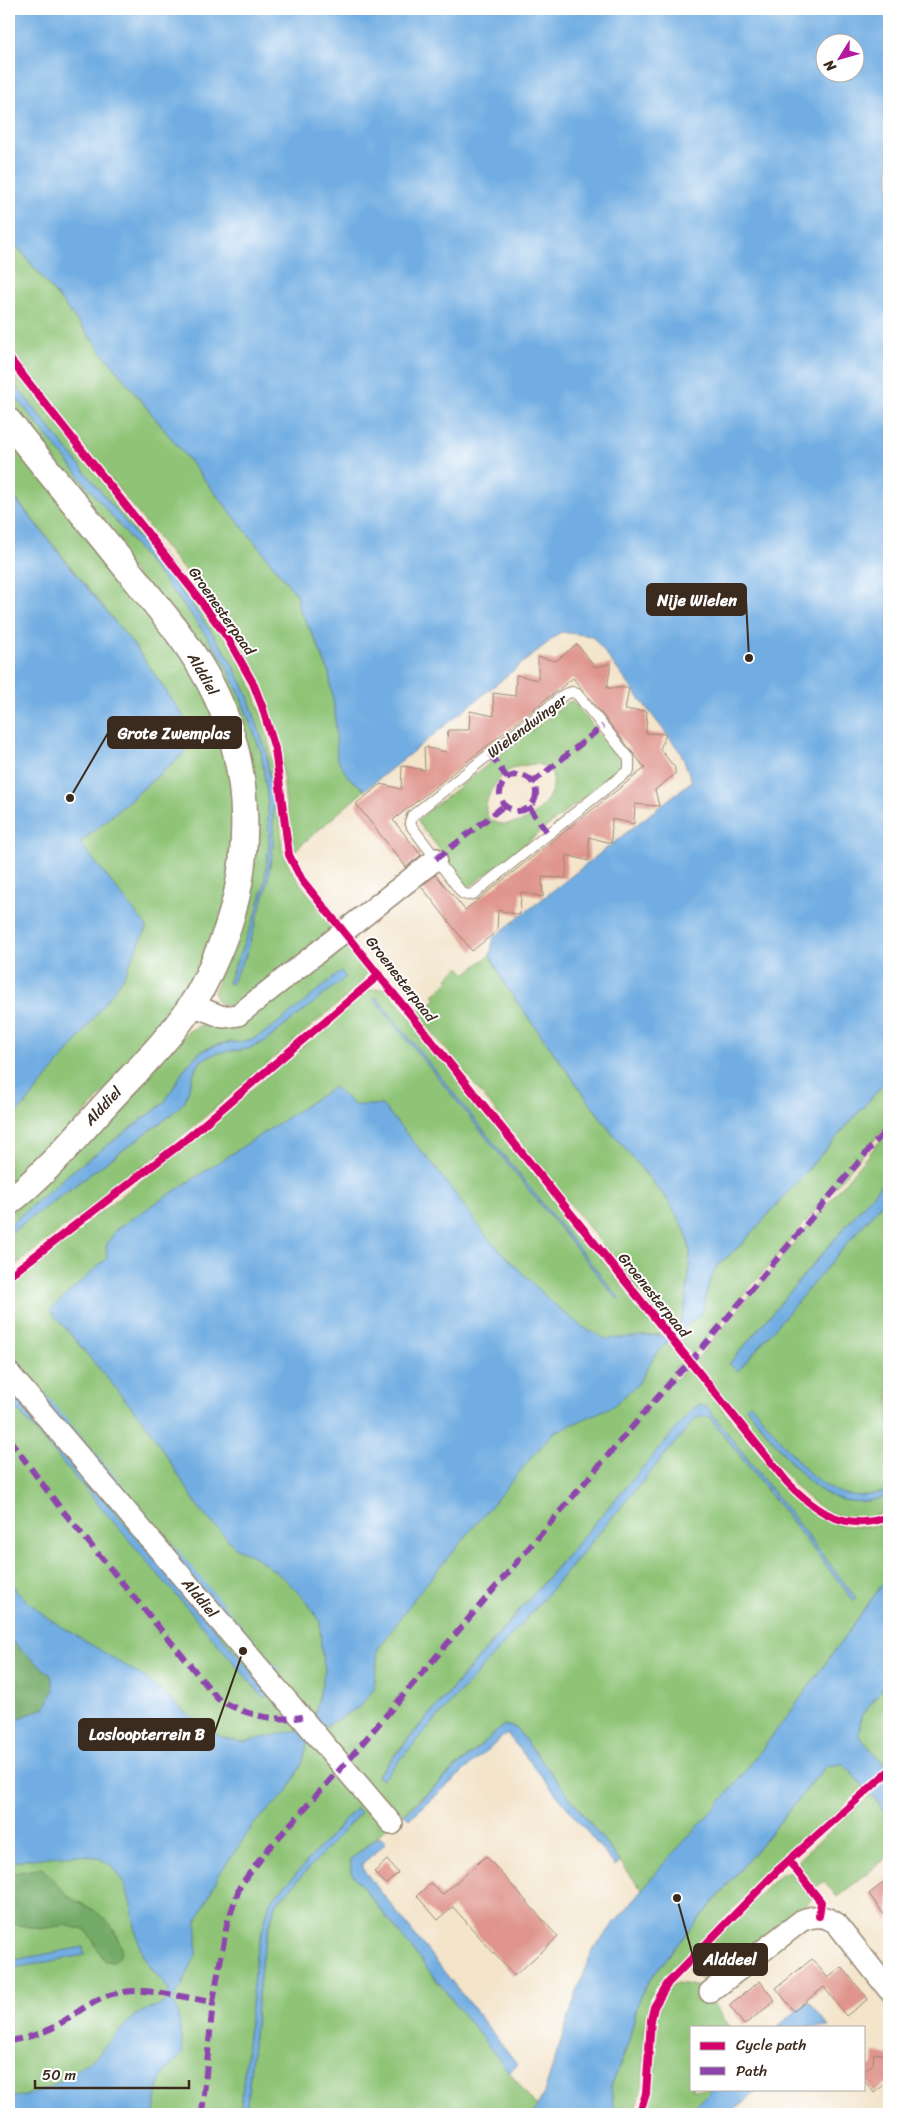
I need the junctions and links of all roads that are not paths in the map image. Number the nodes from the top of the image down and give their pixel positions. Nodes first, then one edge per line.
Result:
1 (9, 422) edge
2 (436, 859) junction
3 (192, 1005) junction
4 (9, 1202) edge
5 (9, 1373) edge
6 (392, 1824) dead end
7 (889, 1990) edge
8 (710, 1992) dead end

1 - 3 street, Alddiel
2 - 2 lane, Wielendwinger
2 - 3 street
3 - 4 street, Alddiel
5 - 6 street, Alddiel
7 - 8 street

